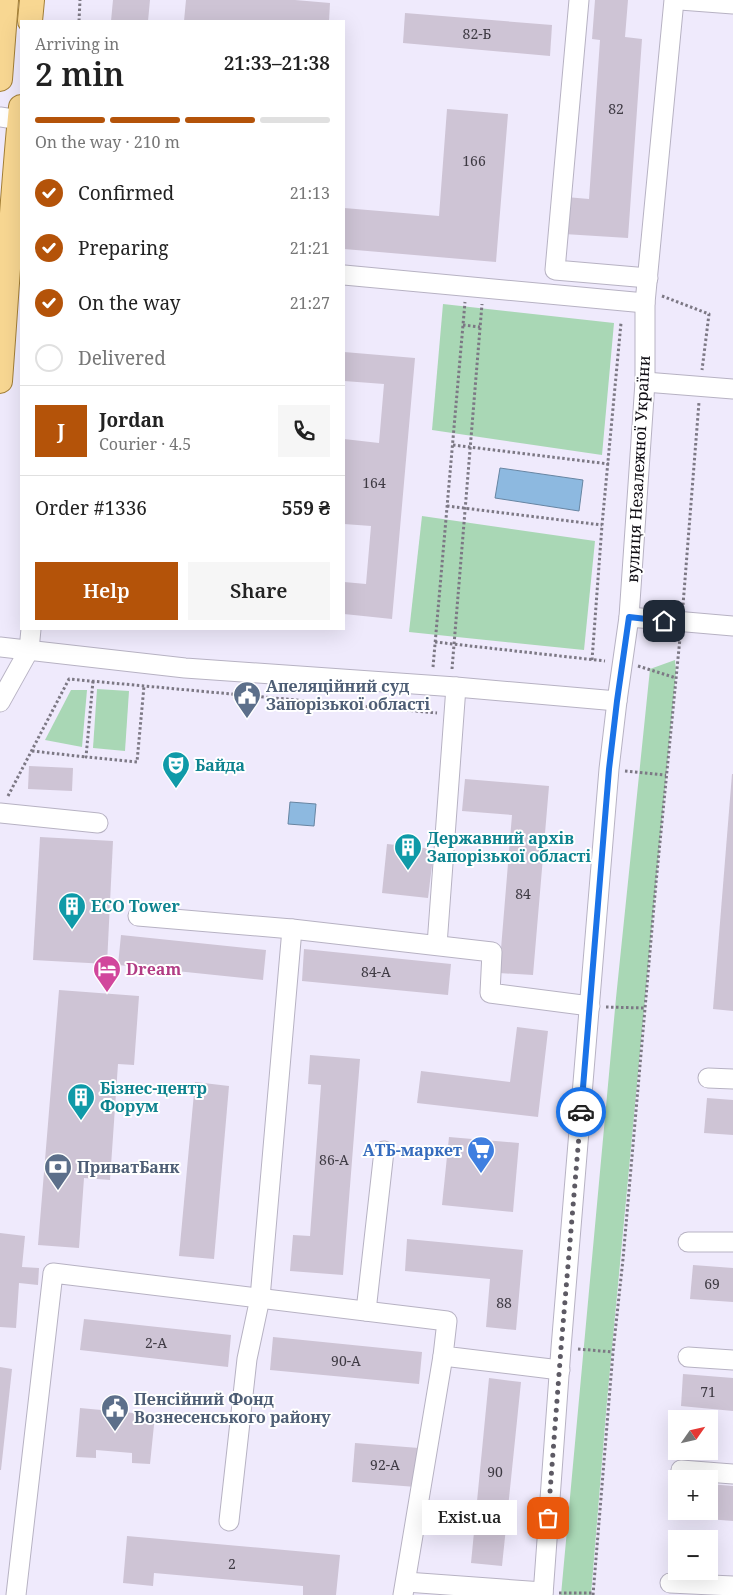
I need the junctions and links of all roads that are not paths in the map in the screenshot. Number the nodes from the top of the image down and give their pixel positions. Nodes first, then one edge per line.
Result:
1 (6, 0) edge
2 (32, 0) edge
3 (579, 0) edge
4 (674, 0) edge
5 (680, 0) edge
6 (733, 4) edge
7 (30, 20) edge
8 (0, 80) edge
9 (14, 115) edge
10 (16, 234) edge
11 (10, 264) edge
12 (345, 275) edge
13 (648, 278) junction
14 (645, 303) junction
15 (0, 380) edge
16 (645, 382) junction
17 (733, 389) edge
18 (629, 617) junction
19 (733, 626) edge
20 (31, 630) edge
21 (0, 647) edge
22 (29, 650) junction
23 (454, 678) junction
24 (617, 701) junction
25 (0, 702) edge
26 (2, 808) edge
27 (98, 823) dead end
28 (138, 916) dead end
29 (292, 929) junction
30 (437, 945) junction
31 (590, 1006) junction
32 (708, 1078) dead end
33 (733, 1079) edge
34 (384, 1151) dead end
35 (688, 1242) dead end
36 (733, 1242) edge
37 (260, 1298) junction
38 (366, 1311) junction
39 (442, 1356) junction
40 (688, 1357) dead end
41 (733, 1360) edge
42 (560, 1370) junction
43 (718, 1473) edge
44 (733, 1474) edge
45 (229, 1522) dead end
46 (670, 1583) dead end
47 (733, 1586) edge
48 (405, 1589) edge
49 (543, 1594) edge
50 (16, 1595) edge

1 - 8 main road
2 - 7 main road
3 - 13 street
4 - 13 street, вулиця Незалежної України
5 - 6 street
9 - 10 main road
10 - 11 main road
11 - 15 main road
12 - 14 street
13 - 14 street, вулиця Незалежної України
14 - 16 street, вулиця Незалежної України
16 - 17 street
16 - 18 street, вулиця Незалежної України
18 - 19 street
18 - 24 street, вулиця Незалежної України
20 - 22 street
21 - 22 street
22 - 23 street
22 - 25 street
23 - 24 street
23 - 30 street
24 - 31 street, вулиця Незалежної України
26 - 27 street
28 - 29 street
29 - 30 street
29 - 37 street
30 - 31 street
31 - 42 street, вулиця Незалежної України
32 - 33 street
34 - 38 street
35 - 36 street
37 - 38 street
37 - 45 street
37 - 50 street
38 - 39 street
39 - 42 street
39 - 48 street
40 - 41 street
42 - 49 street, вулиця Незалежної України
43 - 44 street
46 - 47 street
48 - 49 street

